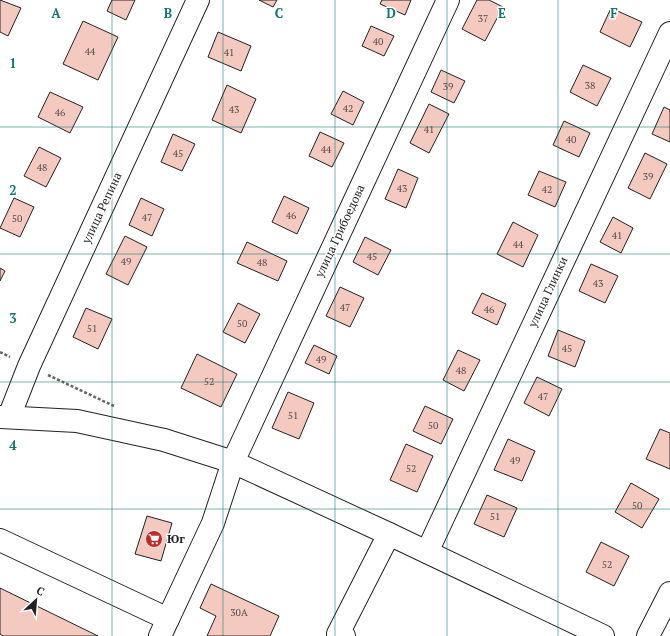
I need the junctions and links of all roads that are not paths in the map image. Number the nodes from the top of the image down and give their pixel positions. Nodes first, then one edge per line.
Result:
1 (198, 0) edge
2 (448, 0) edge
3 (670, 33) edge
4 (5, 417) edge
5 (233, 462) junction
6 (389, 534) junction
7 (0, 540) edge
8 (427, 552) junction
9 (670, 593) edge
10 (164, 628) edge
11 (344, 636) edge
12 (603, 636) edge
13 (648, 636) edge

1 - 4 street, улица Репина
2 - 5 street, улица Грибоедова
3 - 8 street, улица Глинки
4 - 5 street
5 - 6 street
5 - 10 street, улица Грибоедова
6 - 8 street
6 - 11 street
7 - 10 street
8 - 12 street
9 - 13 street

